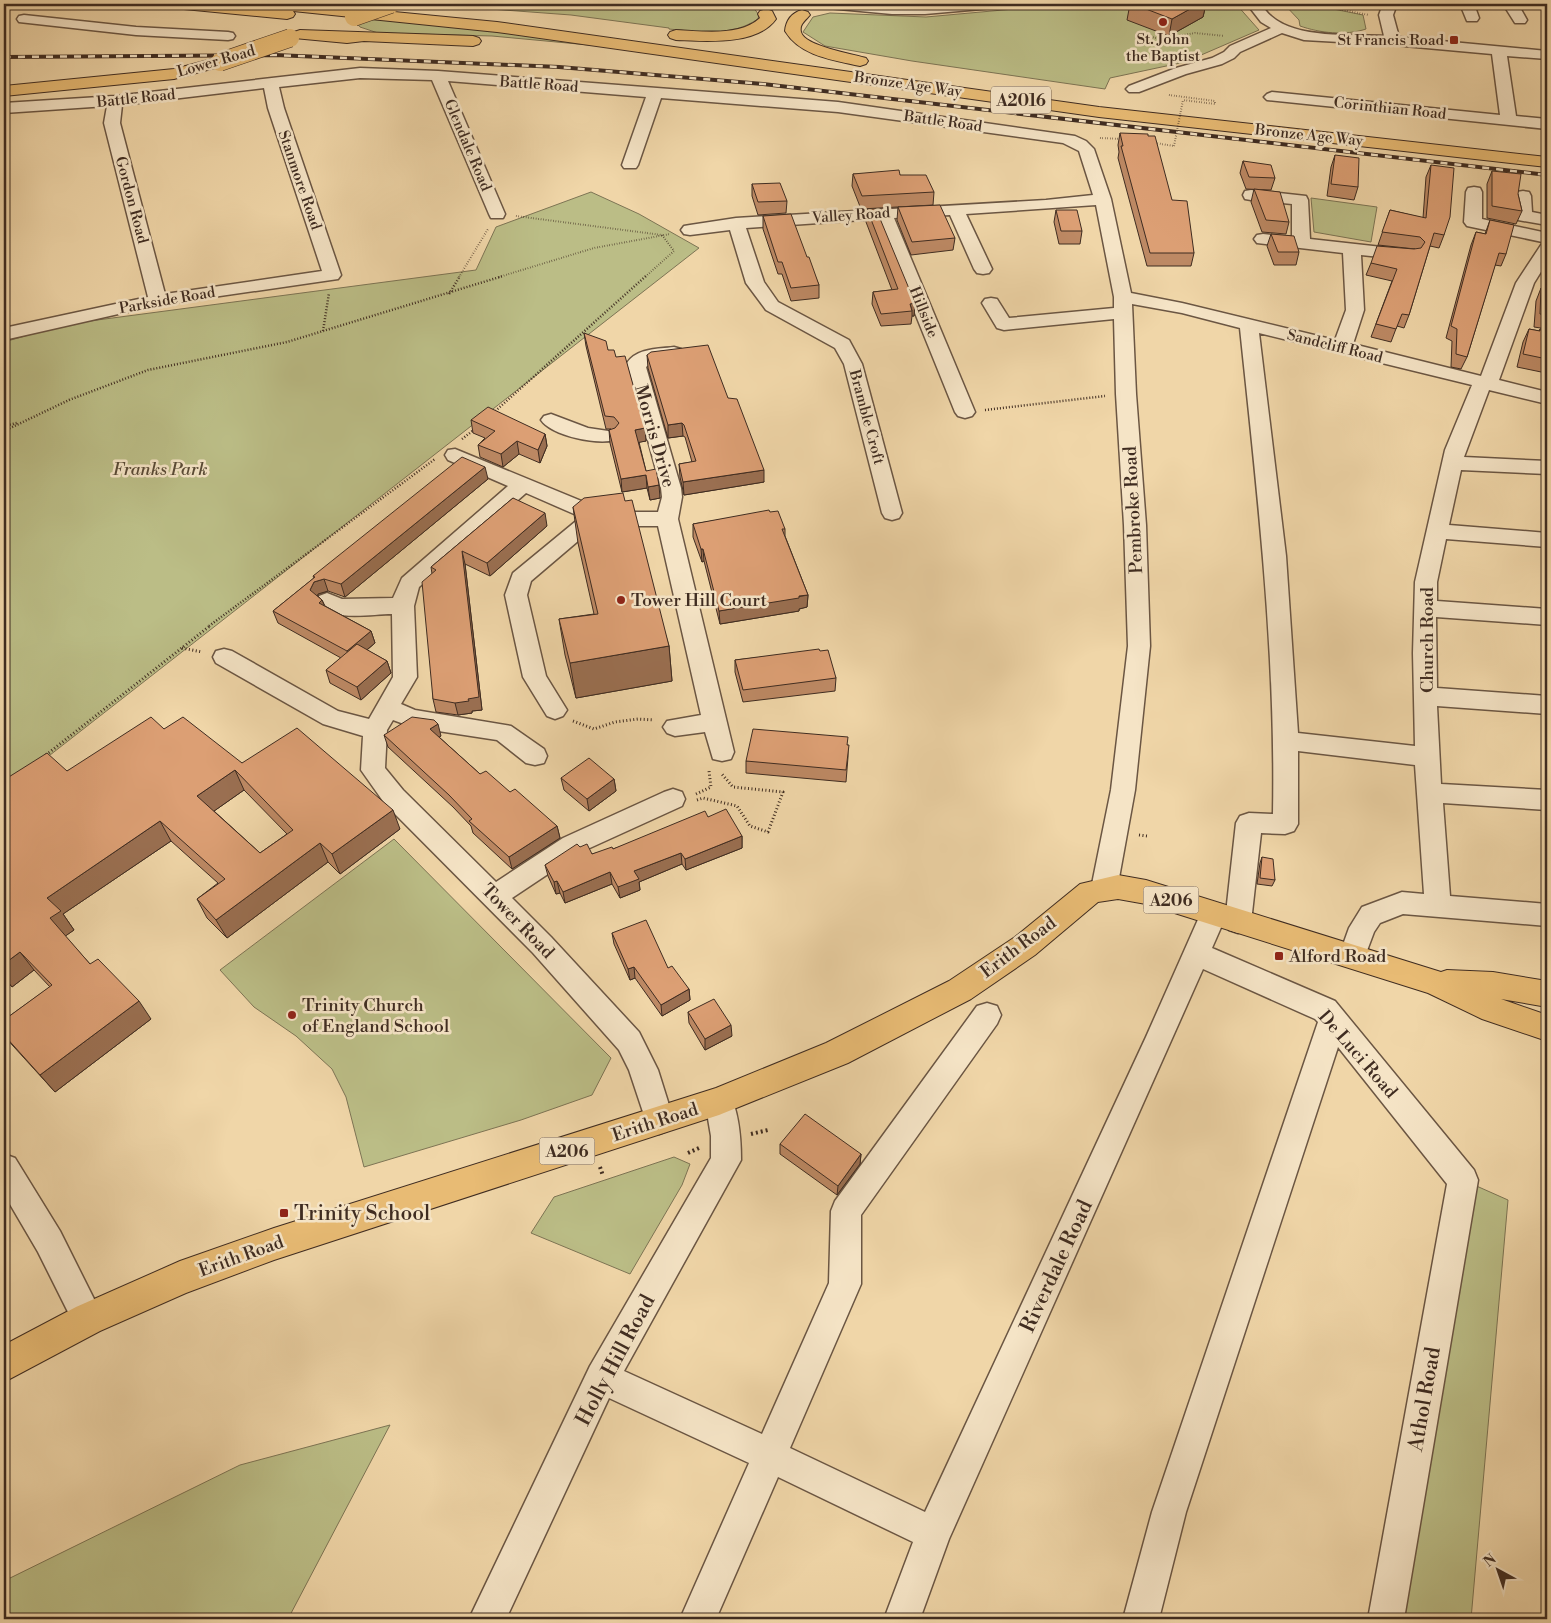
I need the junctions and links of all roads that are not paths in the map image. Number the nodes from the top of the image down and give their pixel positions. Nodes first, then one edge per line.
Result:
1 (184, 4) edge
2 (268, 4) edge
3 (383, 4) edge
4 (391, 4) edge
5 (828, 4) edge
6 (993, 4) edge
7 (1254, 4) edge
8 (1390, 4) edge
9 (1467, 4) edge
10 (1510, 4) edge
11 (39, 8) dead end
12 (762, 9) edge
13 (807, 9) edge
14 (297, 15) junction
15 (1472, 18) dead end
16 (24, 19) junction
17 (346, 19) junction
18 (1520, 20) dead end
19 (8, 22) dead end
20 (625, 32) junction
21 (228, 36) dead end
22 (364, 36) junction
23 (295, 37) junction
24 (1277, 39) junction
25 (1393, 41) junction
26 (1499, 52) junction
27 (1547, 55) edge
28 (808, 69) junction
29 (438, 76) junction
30 (932, 77) junction
31 (1292, 81) dead end
32 (271, 84) junction
33 (1134, 88) dead end
34 (4, 91) edge
35 (655, 93) junction
36 (115, 100) junction
37 (4, 108) edge
38 (1509, 120) junction
39 (1547, 124) edge
40 (1074, 141) joint
41 (1547, 149) edge
42 (1547, 162) edge
43 (630, 165) dead end
44 (1474, 192) dead end
45 (1251, 196) dead end
46 (1522, 196) dead end
47 (1103, 199) junction
48 (956, 210) junction
49 (883, 213) junction
50 (498, 214) road end
51 (1547, 220) edge
52 (736, 223) junction
53 (683, 232) road end
54 (1547, 238) edge
55 (1263, 240) dead end
56 (1301, 243) junction
57 (1352, 249) junction
58 (1547, 250) edge
59 (1409, 255) edge
60 (983, 269) dead end
61 (332, 275) joint
62 (158, 300) junction
63 (991, 303) dead end
64 (1123, 305) junction
65 (1249, 326) junction
66 (4, 334) edge
67 (1342, 348) junction
68 (674, 353) edge
69 (1485, 383) junction
70 (1547, 398) edge
71 (965, 412) road end
72 (550, 420) dead end
73 (654, 429) junction
74 (634, 432) edge
75 (608, 436) edge
76 (450, 451) road end
77 (1452, 463) junction
78 (1547, 468) edge
79 (522, 485) junction
80 (892, 513) dead end
81 (596, 515) junction
82 (667, 519) junction
83 (1438, 531) junction
84 (1547, 540) edge
85 (327, 601) dead end
86 (403, 606) junction
87 (1424, 608) junction
88 (1547, 617) edge
89 (224, 657) dead end
90 (1426, 696) junction
91 (1547, 705) edge
92 (386, 708) junction
93 (555, 710) road end
94 (715, 722) junction
95 (666, 724) road end
96 (375, 730) junction
97 (1286, 741) junction
98 (535, 756) dead end
99 (1427, 757) junction
100 (717, 758) road end
101 (1429, 793) junction
102 (673, 798) road end
103 (1547, 800) edge
104 (1104, 889) junction
105 (495, 896) junction
106 (1438, 906) junction
107 (1547, 915) edge
108 (1225, 918) junction
109 (1197, 954) junction
110 (1352, 956) junction
111 (1436, 983) junction
112 (1547, 994) edge
113 (987, 1015) dead end
114 (1333, 1019) junction
115 (1547, 1028) edge
116 (719, 1101) junction
117 (659, 1121) junction
118 (4, 1168) edge
119 (1463, 1180) joint
120 (88, 1319) junction
121 (4, 1364) edge
122 (602, 1378) junction
123 (770, 1454) junction
124 (933, 1534) junction
125 (487, 1619) edge
126 (698, 1619) edge
127 (902, 1619) edge
128 (1141, 1619) edge
129 (1386, 1619) edge

1 - 14 main road
2 - 28 main road, Bronze Age Way / A2016
3 - 20 main road, Bronze Age Way / A2016
4 - 17 main road, Lower Road, bridge
5 - 6 street
7 - 24 street
8 - 25 street
9 - 15 street
10 - 18 street
11 - 16 street
12 - 13 main road
12 - 20 main road
13 - 30 main road
14 - 17 main road
14 - 23 main road
16 - 19 street
16 - 21 street
17 - 22 main road
17 - 23 main road, Lower Road
20 - 30 main road, Bronze Age Way / A2016
22 - 23 main road
22 - 28 main road
23 - 34 main road, Lower Road, bridge
24 - 25 street
24 - 33 street
25 - 26 street
26 - 27 street
26 - 38 street
28 - 42 main road, Bronze Age Way / A2016
29 - 32 street, Battle Road
29 - 35 street, Battle Road
29 - 50 street, Glendale Road
30 - 41 main road, Bronze Age Way / A2016
31 - 38 street, Corinthian Road
32 - 36 street, Battle Road
32 - 61 street, Stanmore Road
35 - 40 street, Battle Road
35 - 43 street
36 - 37 street, Battle Road
36 - 62 street, Gordon Road
38 - 39 street, Corinthian Road
40 - 47 street, Pembroke Road
44 - 54 street
45 - 56 street
46 - 51 street
47 - 48 street, Valley Road
47 - 64 street, Pembroke Road
48 - 49 street, Valley Road
48 - 60 street
49 - 52 street, Valley Road
49 - 71 street, Hillside
52 - 53 street, Valley Road
52 - 80 street, Bramble Croft
55 - 56 street
56 - 57 street
57 - 59 street
57 - 67 street
58 - 69 street, Church Road
61 - 62 street, Parkside Road
62 - 66 street, Parkside Road
63 - 64 street, Sandcliff Road
64 - 65 street, Sandcliff Road
64 - 104 street, Pembroke Road
65 - 67 street, Sandcliff Road
65 - 97 street
67 - 69 street, Sandcliff Road
68 - 73 street, Morris Drive
69 - 70 street, Sandcliff Road
69 - 77 street, Church Road
72 - 75 street
73 - 74 street
73 - 82 street, Morris Drive
76 - 79 street
77 - 78 street
77 - 83 street, Church Road
79 - 81 street
79 - 86 street, Tower Road
81 - 82 street
81 - 93 street
82 - 94 street, Morris Drive
83 - 84 street
83 - 87 street, Church Road
85 - 86 street
86 - 92 street, Tower Road
87 - 88 street
87 - 90 street, Church Road
89 - 96 street
90 - 91 street
90 - 99 street, Church Road
92 - 96 street, Tower Road
92 - 98 street
94 - 95 street
94 - 100 street, Morris Drive
96 - 105 street, Tower Road
97 - 99 street
97 - 108 street, Riverdale Road
99 - 101 street, Church Road
101 - 103 street
101 - 106 street, Church Road
102 - 105 street
104 - 108 main road, A206
104 - 116 main road, Erith Road / A206
105 - 117 street, Tower Road
106 - 107 street
106 - 110 street
108 - 109 street, Riverdale Road
108 - 110 main road, A206
109 - 114 street, De Luci Road
109 - 124 street, Riverdale Road
110 - 111 main road, A206
111 - 112 main road, A206
111 - 115 main road, A206
113 - 123 street
114 - 119 street, De Luci Road
114 - 128 street
116 - 117 main road, Erith Road / A206
116 - 122 street, Holly Hill Road
117 - 120 main road, Erith Road / A206
118 - 120 street
119 - 129 street, Athol Road
120 - 121 main road, Erith Road / A206
122 - 123 street
122 - 125 street, Holly Hill Road
123 - 124 street
123 - 126 street
124 - 127 street, Riverdale Road

